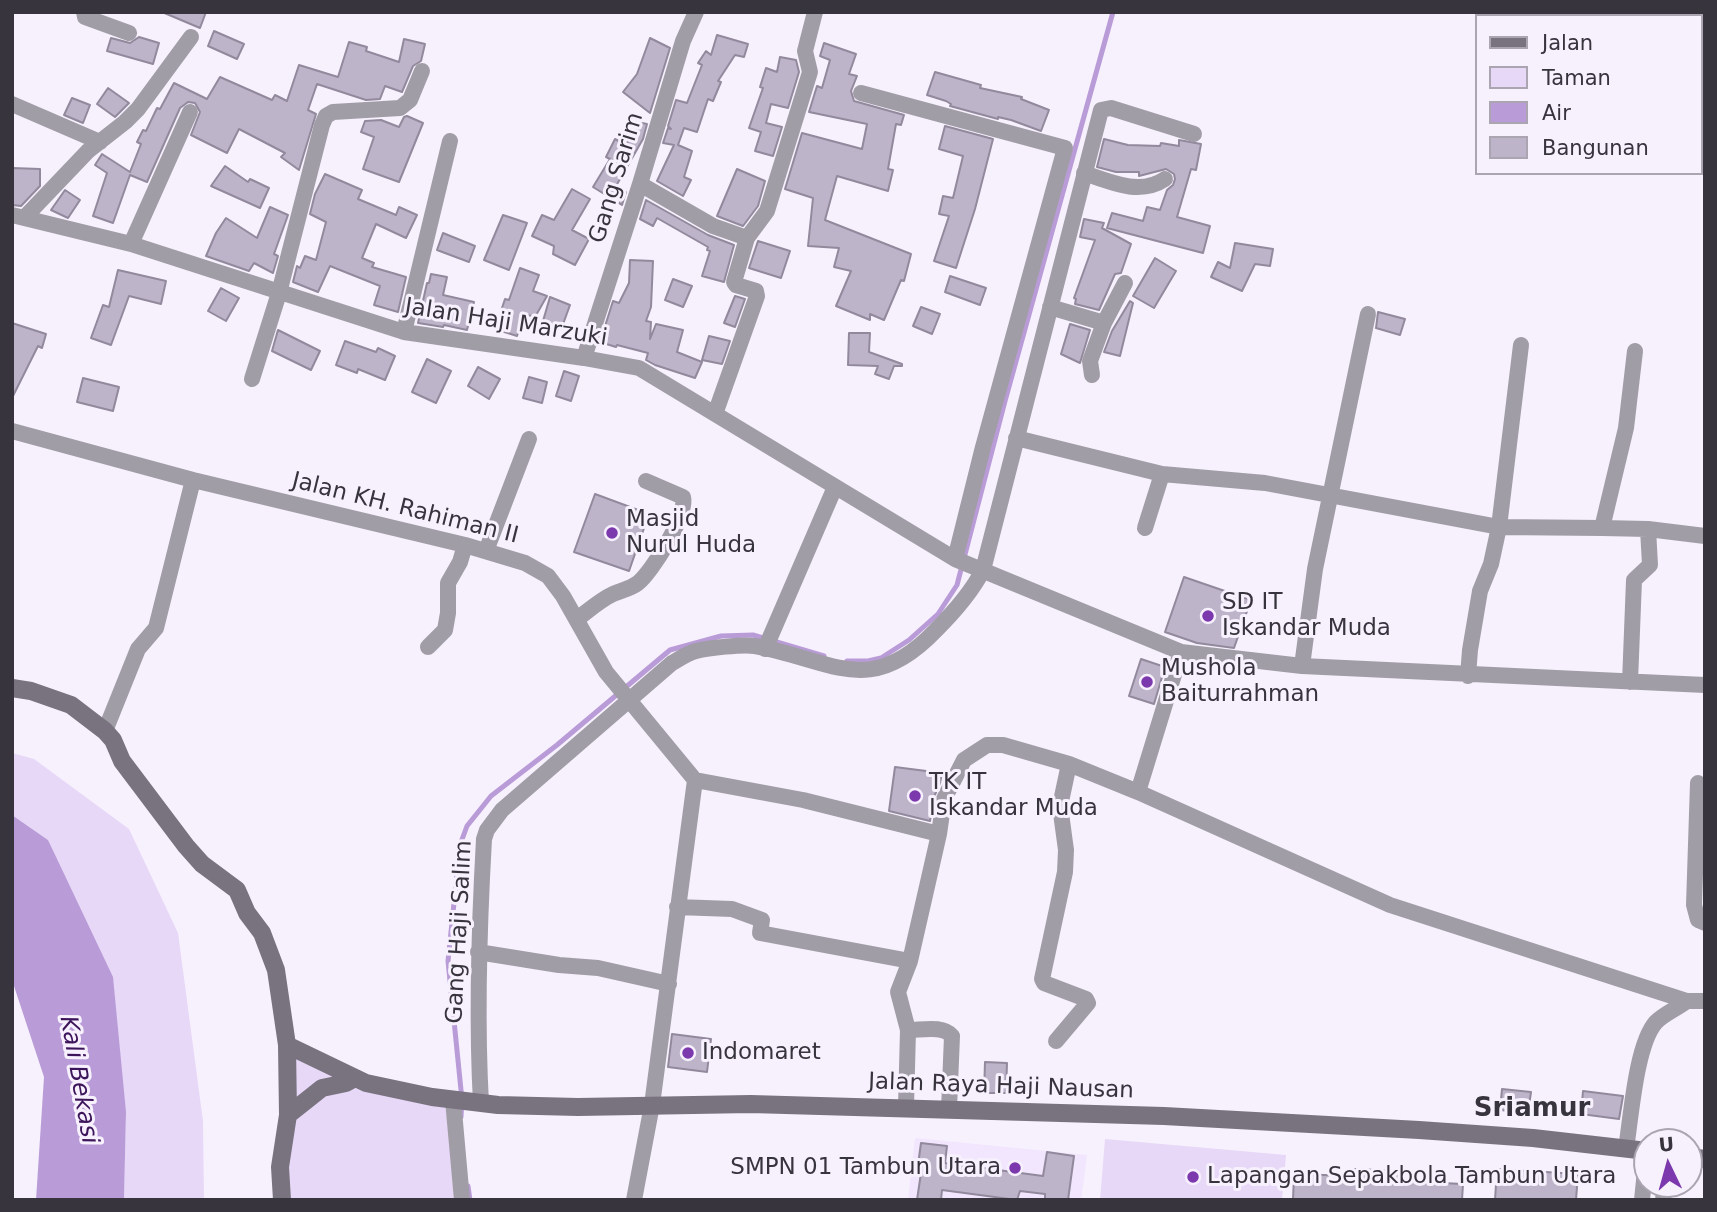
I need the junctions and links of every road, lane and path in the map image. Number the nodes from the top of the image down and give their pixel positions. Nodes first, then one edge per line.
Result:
1 (84, 12) edge
2 (696, 12) edge
3 (815, 12) edge
4 (129, 33) dead end
5 (191, 37) dead end
6 (422, 71) dead end
7 (861, 93) dead end
8 (12, 104) edge
9 (190, 112) dead end
10 (1194, 134) dead end
11 (450, 141) dead end
12 (100, 142) junction
13 (1084, 173) junction
14 (1165, 179) dead end
15 (640, 184) junction
16 (18, 216) edge
17 (747, 238) junction
18 (131, 244) junction
19 (1125, 283) dead end
20 (279, 293) junction
21 (1050, 307) junction
22 (1368, 314) dead end
23 (1104, 323) junction
24 (404, 332) junction
25 (1521, 345) dead end
26 (1636, 351) dead end
27 (584, 358) junction
28 (1092, 374) dead end
29 (252, 379) dead end
30 (715, 414) junction
31 (12, 431) edge
32 (1016, 438) junction
33 (529, 439) dead end
34 (1162, 474) junction
35 (193, 480) junction
36 (646, 481) dead end
37 (835, 487) junction
38 (1330, 497) junction
39 (1499, 527) junction
40 (1145, 528) dead end
41 (1602, 528) junction
42 (1648, 528) junction
43 (1705, 536) edge
44 (465, 545) junction
45 (486, 551) junction
46 (955, 559) junction
47 (982, 570) junction
48 (577, 620) junction
49 (428, 647) dead end
50 (765, 649) junction
51 (1181, 652) junction
52 (1302, 666) junction
53 (1468, 676) junction
54 (1630, 682) junction
55 (1705, 685) edge
56 (12, 688) edge
57 (629, 701) junction
58 (105, 732) junction
59 (1069, 764) junction
60 (695, 780) junction
61 (1698, 783) dead end
62 (1138, 792) junction
63 (939, 834) junction
64 (677, 907) junction
65 (1705, 923) edge
66 (478, 952) junction
67 (910, 961) junction
68 (669, 984) junction
69 (1705, 1001) edge
70 (1688, 1002) junction
71 (908, 1030) junction
72 (1056, 1041) dead end
73 (287, 1045) junction
74 (355, 1078) junction
75 (453, 1100) junction
76 (481, 1103) junction
77 (652, 1105) junction
78 (906, 1107) junction
79 (949, 1109) junction
80 (293, 1111) junction
81 (1626, 1149) junction
82 (1633, 1150) edge
83 (282, 1200) edge
84 (462, 1200) edge
85 (634, 1200) edge

1 - 4 street
2 - 15 street, Gang Sarim
3 - 17 street
5 - 12 street
6 - 20 street
7 - 46 street
8 - 12 street
9 - 18 street
10 - 13 street, Gang Haji Salim
11 - 24 street
12 - 16 street
13 - 14 street
13 - 21 street, Gang Haji Salim
15 - 17 street
15 - 27 street, Gang Sarim
16 - 18 street, Jalan Haji Marzuki
17 - 30 street
18 - 20 street, Jalan Haji Marzuki
19 - 23 street
20 - 24 street, Jalan Haji Marzuki
20 - 29 street
21 - 23 street
21 - 32 street, Gang Haji Salim
22 - 38 street
23 - 28 street
24 - 27 street, Jalan Haji Marzuki
25 - 39 street
26 - 41 street
27 - 30 street, Jalan Haji Marzuki
30 - 37 street, Jalan Haji Marzuki
31 - 35 street, Jalan KH. Rahiman II
32 - 34 street
32 - 47 street, Gang Haji Salim
33 - 45 street
34 - 38 street
34 - 40 street
35 - 44 street, Jalan KH. Rahiman II
35 - 58 street
36 - 48 street
37 - 46 street, Jalan Haji Marzuki
37 - 50 street
38 - 39 street
38 - 52 street
39 - 41 street
39 - 53 street
41 - 42 street
42 - 43 street
42 - 54 street
44 - 45 street, Jalan KH. Rahiman II
44 - 49 street
45 - 48 street, Jalan KH. Rahiman II
46 - 47 street, Jalan Haji Marzuki
47 - 50 street, Gang Haji Salim
47 - 51 street, Jalan Haji Marzuki
48 - 57 street, Jalan KH. Rahiman II
50 - 57 street, Gang Haji Salim
51 - 52 street, Jalan Haji Marzuki
51 - 62 street
52 - 53 street, Jalan Haji Marzuki
53 - 54 street, Jalan Haji Marzuki
54 - 55 street, Jalan Haji Marzuki
56 - 58 street
57 - 60 street, Jalan KH. Rahiman II
57 - 66 street, Gang Haji Salim
58 - 73 street
59 - 62 street
59 - 63 street
59 - 72 street
60 - 63 street
60 - 64 street
61 - 65 street
62 - 70 street
63 - 67 street
64 - 67 street
64 - 68 street
66 - 68 street
66 - 76 street, Gang Haji Salim
67 - 71 street
68 - 77 street
69 - 70 street
70 - 81 street
71 - 78 street
71 - 79 street
73 - 74 street, Jalan Raya Haji Nausan
73 - 80 street
74 - 75 street, Jalan Raya Haji Nausan
74 - 80 street
75 - 76 street, Jalan Raya Haji Nausan
75 - 84 street
76 - 77 street, Jalan Raya Haji Nausan
77 - 78 street, Jalan Raya Haji Nausan
77 - 85 street
78 - 79 street, Jalan Raya Haji Nausan
79 - 81 street, Jalan Raya Haji Nausan
80 - 83 street
81 - 82 street, Jalan Raya Haji Nausan

